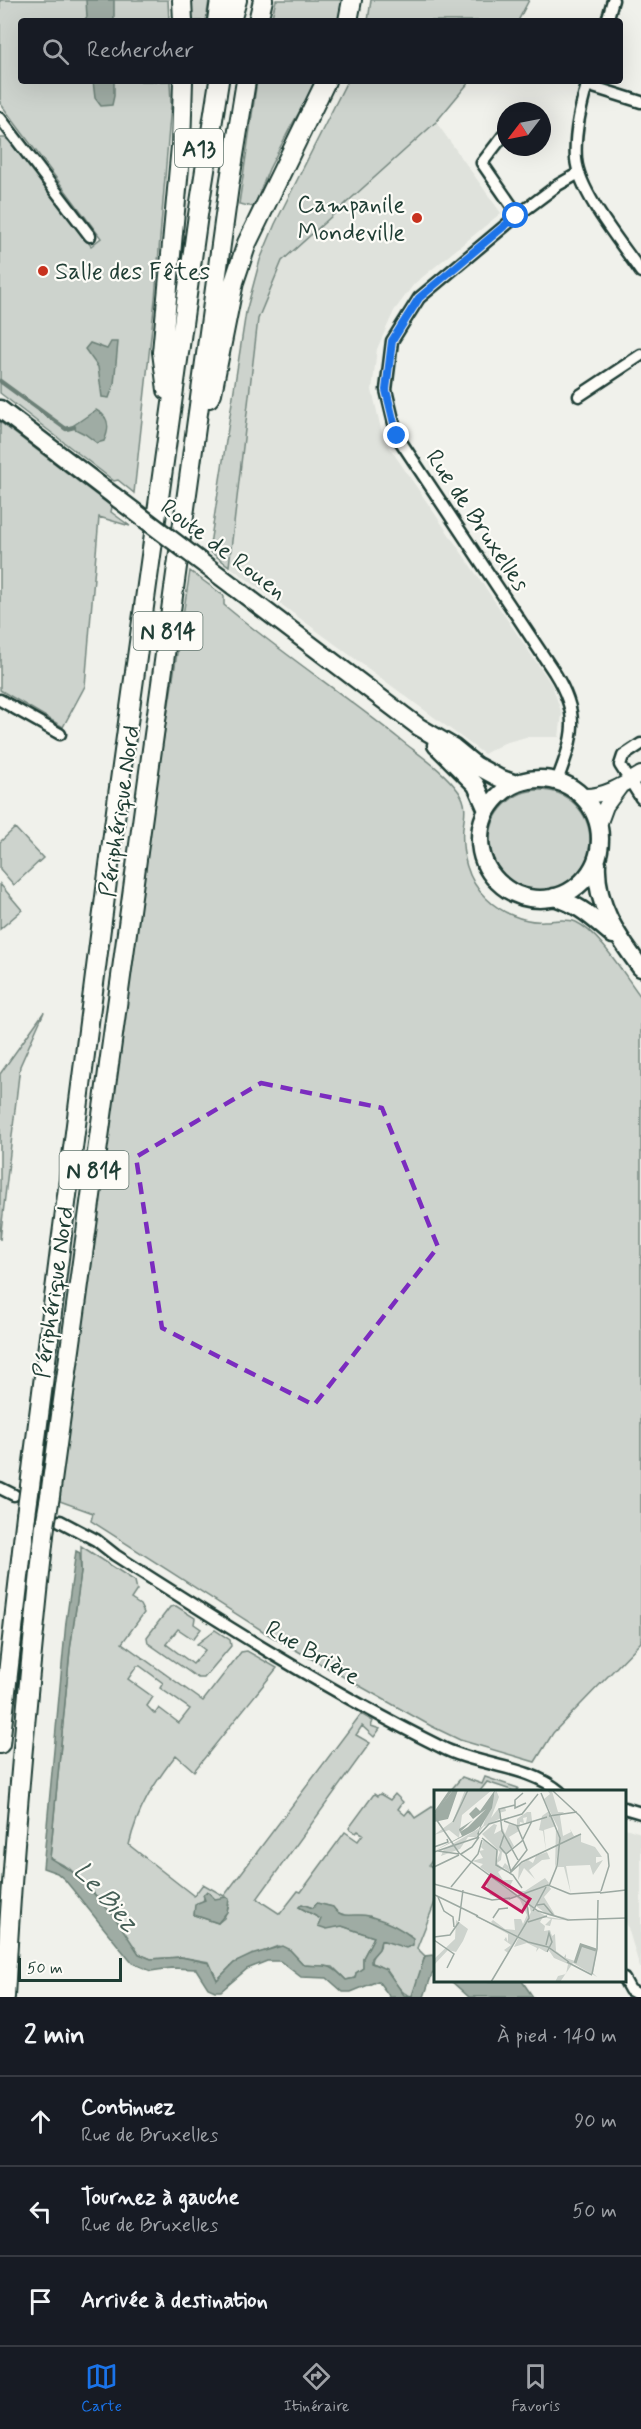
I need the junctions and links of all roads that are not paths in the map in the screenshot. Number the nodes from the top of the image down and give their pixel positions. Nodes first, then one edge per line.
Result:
1 (182, 0) edge
2 (220, 0) edge
3 (237, 0) edge
4 (263, 0) edge
5 (352, 0) edge
6 (613, 0) edge
7 (183, 18) edge
8 (217, 18) edge
9 (232, 18) edge
10 (259, 18) edge
11 (349, 18) edge
12 (608, 18) edge
13 (183, 84) edge
14 (208, 84) edge
15 (219, 84) edge
16 (246, 84) edge
17 (325, 84) edge
18 (588, 84) edge
19 (591, 84) edge
20 (641, 102) edge
21 (0, 117) edge
22 (497, 144) edge
23 (579, 173) junction
24 (198, 215) junction
25 (518, 215) junction
26 (90, 236) dead end
27 (641, 272) edge
28 (641, 355) edge
29 (579, 396) dead end
30 (0, 409) edge
31 (170, 416) junction
32 (198, 418) junction
33 (0, 700) edge
34 (419, 726) junction
35 (60, 734) dead end
36 (641, 744) edge
37 (557, 781) junction
38 (630, 781) edge
39 (516, 784) junction
40 (582, 796) junction
41 (641, 798) edge
42 (487, 810) junction
43 (599, 825) junction
44 (597, 859) junction
45 (554, 897) junction
46 (620, 940) junction
47 (641, 968) edge
48 (0, 1488) edge
49 (22, 1491) junction
50 (53, 1523) junction
51 (0, 1743) edge
52 (558, 1790) edge
53 (626, 1809) edge
54 (641, 1813) edge
55 (626, 1982) edge
56 (641, 1996) edge
57 (6, 1997) edge

1 - 7 highway
2 - 8 highway
3 - 9 highway
4 - 10 highway
5 - 11 highway
6 - 12 street
13 - 31 highway, N 814
14 - 24 highway, A13
15 - 24 highway, N 814
16 - 32 highway, N 814
17 - 32 highway
18 - 23 street
19 - 20 street
21 - 26 street
22 - 25 street
23 - 25 street, Rue de Bruxelles
23 - 27 street
24 - 31 highway, N 814
25 - 37 street, Rue de Bruxelles
28 - 29 street
30 - 34 main road, Route de Rouen, bridge
31 - 49 highway, Périphérique Nord / N 814
32 - 50 highway, Périphérique Nord / N 814, bridge
33 - 35 street
34 - 39 main road, Route de Rouen
34 - 42 main road, Route de Rouen
36 - 38 street
37 - 39 main road
37 - 40 main road
38 - 40 street
38 - 41 street
38 - 43 street
39 - 42 main road
40 - 43 main road
42 - 45 main road
43 - 44 main road
44 - 45 main road
44 - 46 main road
45 - 46 main road
46 - 47 main road
48 - 49 street
49 - 51 highway, Périphérique Nord / N 814, bridge
50 - 52 street, Rue Brière
50 - 57 highway, Périphérique Nord / N 814
53 - 54 street
55 - 56 street

